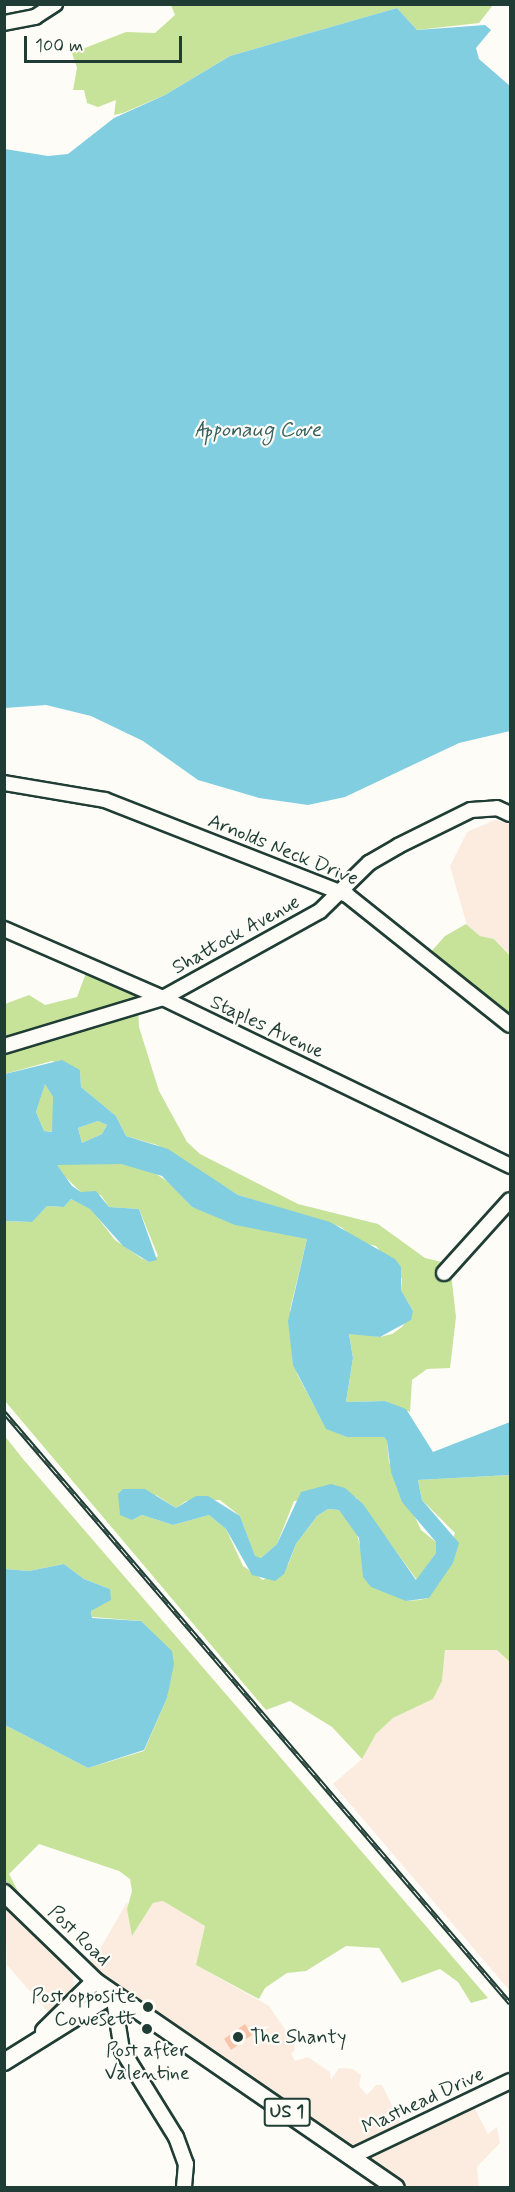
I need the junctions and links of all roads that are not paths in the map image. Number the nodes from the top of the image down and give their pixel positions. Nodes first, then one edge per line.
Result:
1 (55, 4) edge
2 (4, 24) edge
3 (4, 783) edge
4 (510, 814) edge
5 (340, 892) junction
6 (4, 929) edge
7 (163, 998) junction
8 (510, 1025) edge
9 (4, 1046) edge
10 (510, 1166) edge
11 (510, 1200) edge
12 (444, 1273) dead end
13 (4, 1893) edge
14 (95, 1981) junction
15 (113, 1994) junction
16 (10, 2059) edge
17 (510, 2081) edge
18 (352, 2156) junction
19 (183, 2187) edge
20 (396, 2187) edge

1 - 2 street
3 - 5 street, Arnolds Neck Drive
4 - 5 street, Shattock Avenue
5 - 7 street, Shattock Avenue
5 - 8 street, Arnolds Neck Drive
6 - 7 street, Staples Avenue
7 - 9 street, Shattock Avenue
7 - 10 street, Staples Avenue
11 - 12 street
13 - 14 main road, Post Road / US 1
14 - 15 main road, Post Road / US 1
14 - 16 main road
15 - 16 main road
15 - 18 main road, Post Road / US 1
15 - 19 street
17 - 18 street, Masthead Drive
18 - 20 main road, Post Road / US 1

